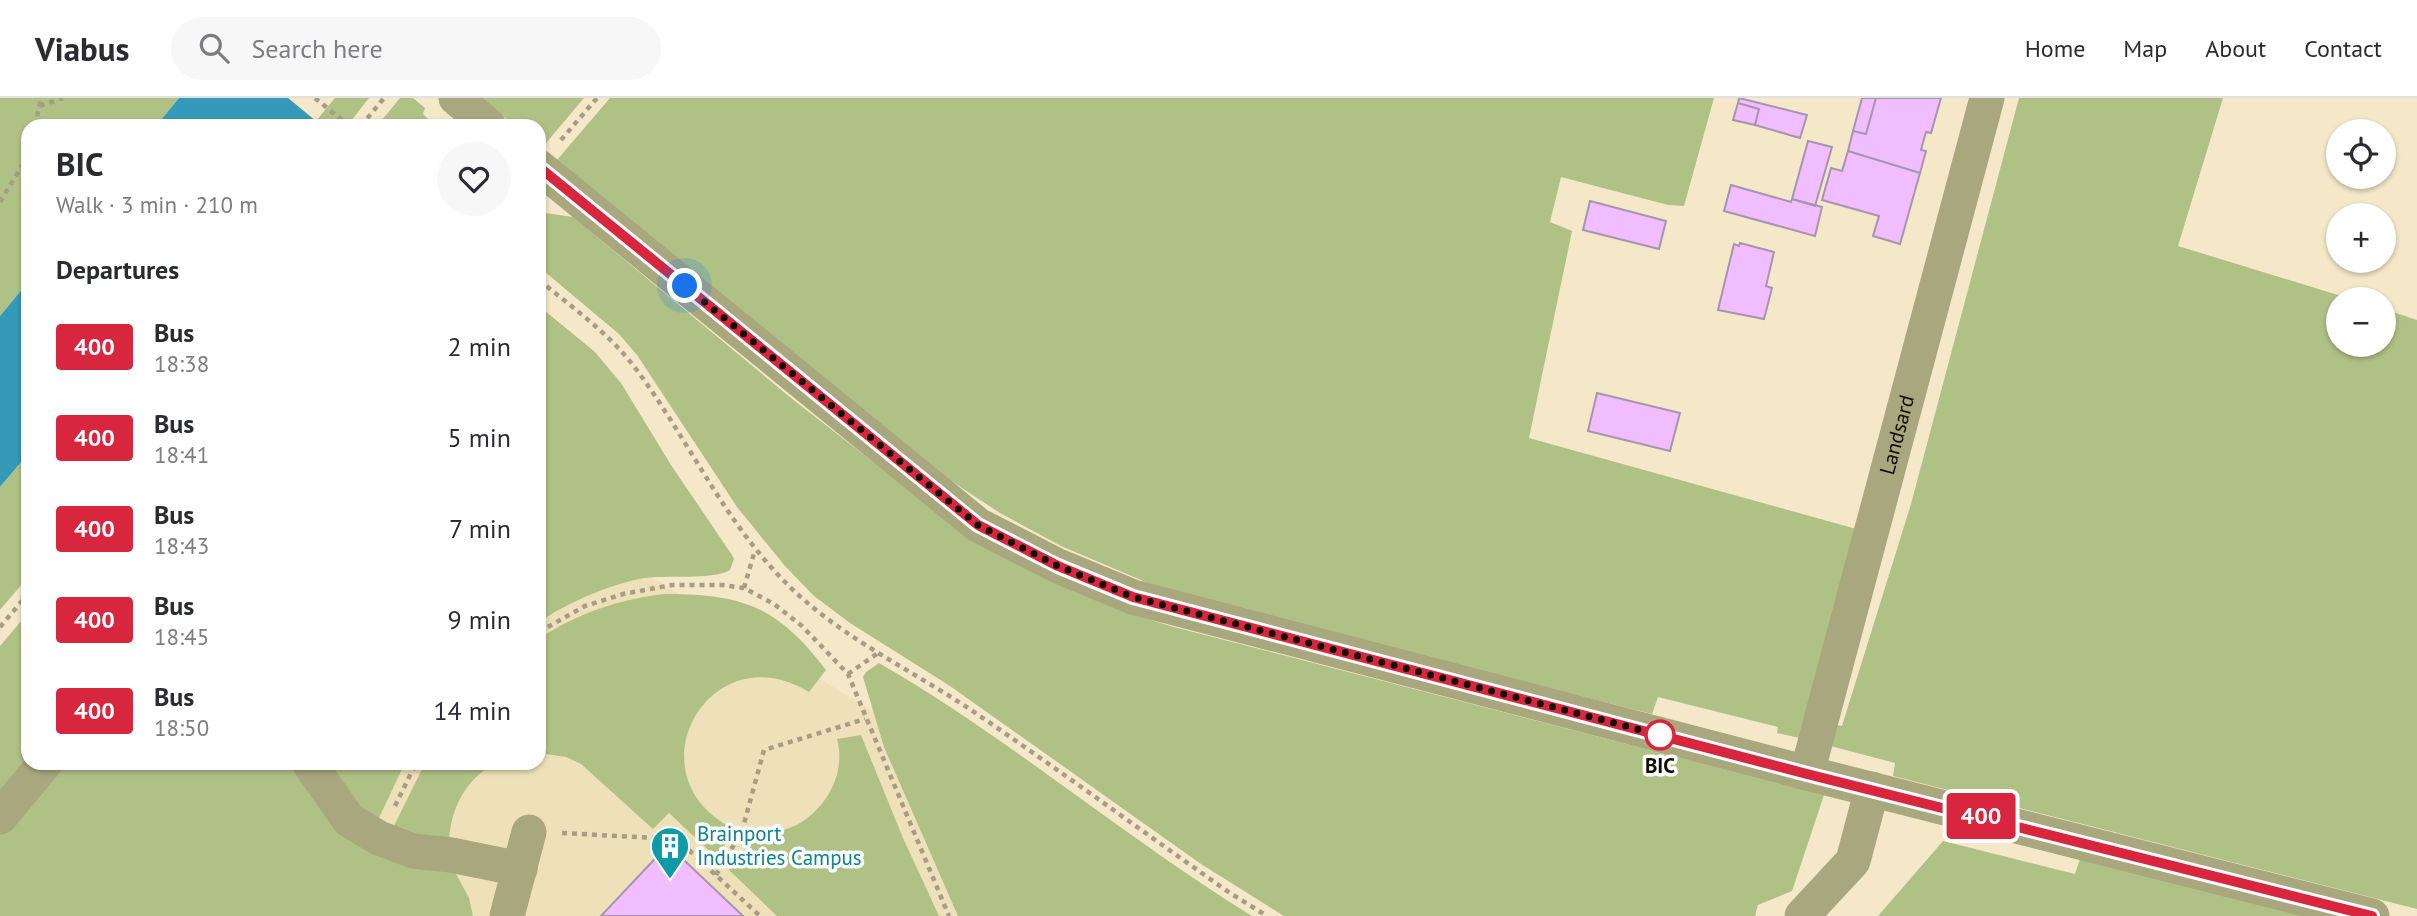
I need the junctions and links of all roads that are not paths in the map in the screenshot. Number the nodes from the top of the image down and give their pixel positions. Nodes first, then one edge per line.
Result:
1 (456, 98) edge
2 (1987, 98) edge
3 (481, 119) edge
4 (546, 159) edge
5 (39, 770) edge
6 (314, 770) edge
7 (1807, 774) junction
8 (1872, 789) junction
9 (0, 817) edge
10 (529, 832) road end
11 (520, 869) junction
12 (507, 916) edge
13 (1802, 916) edge
14 (2372, 916) edge

1 - 3 street
2 - 7 street, Landsard
4 - 7 street
5 - 9 street
6 - 11 street
7 - 8 street
8 - 13 street
8 - 14 street
10 - 11 street
11 - 12 street

